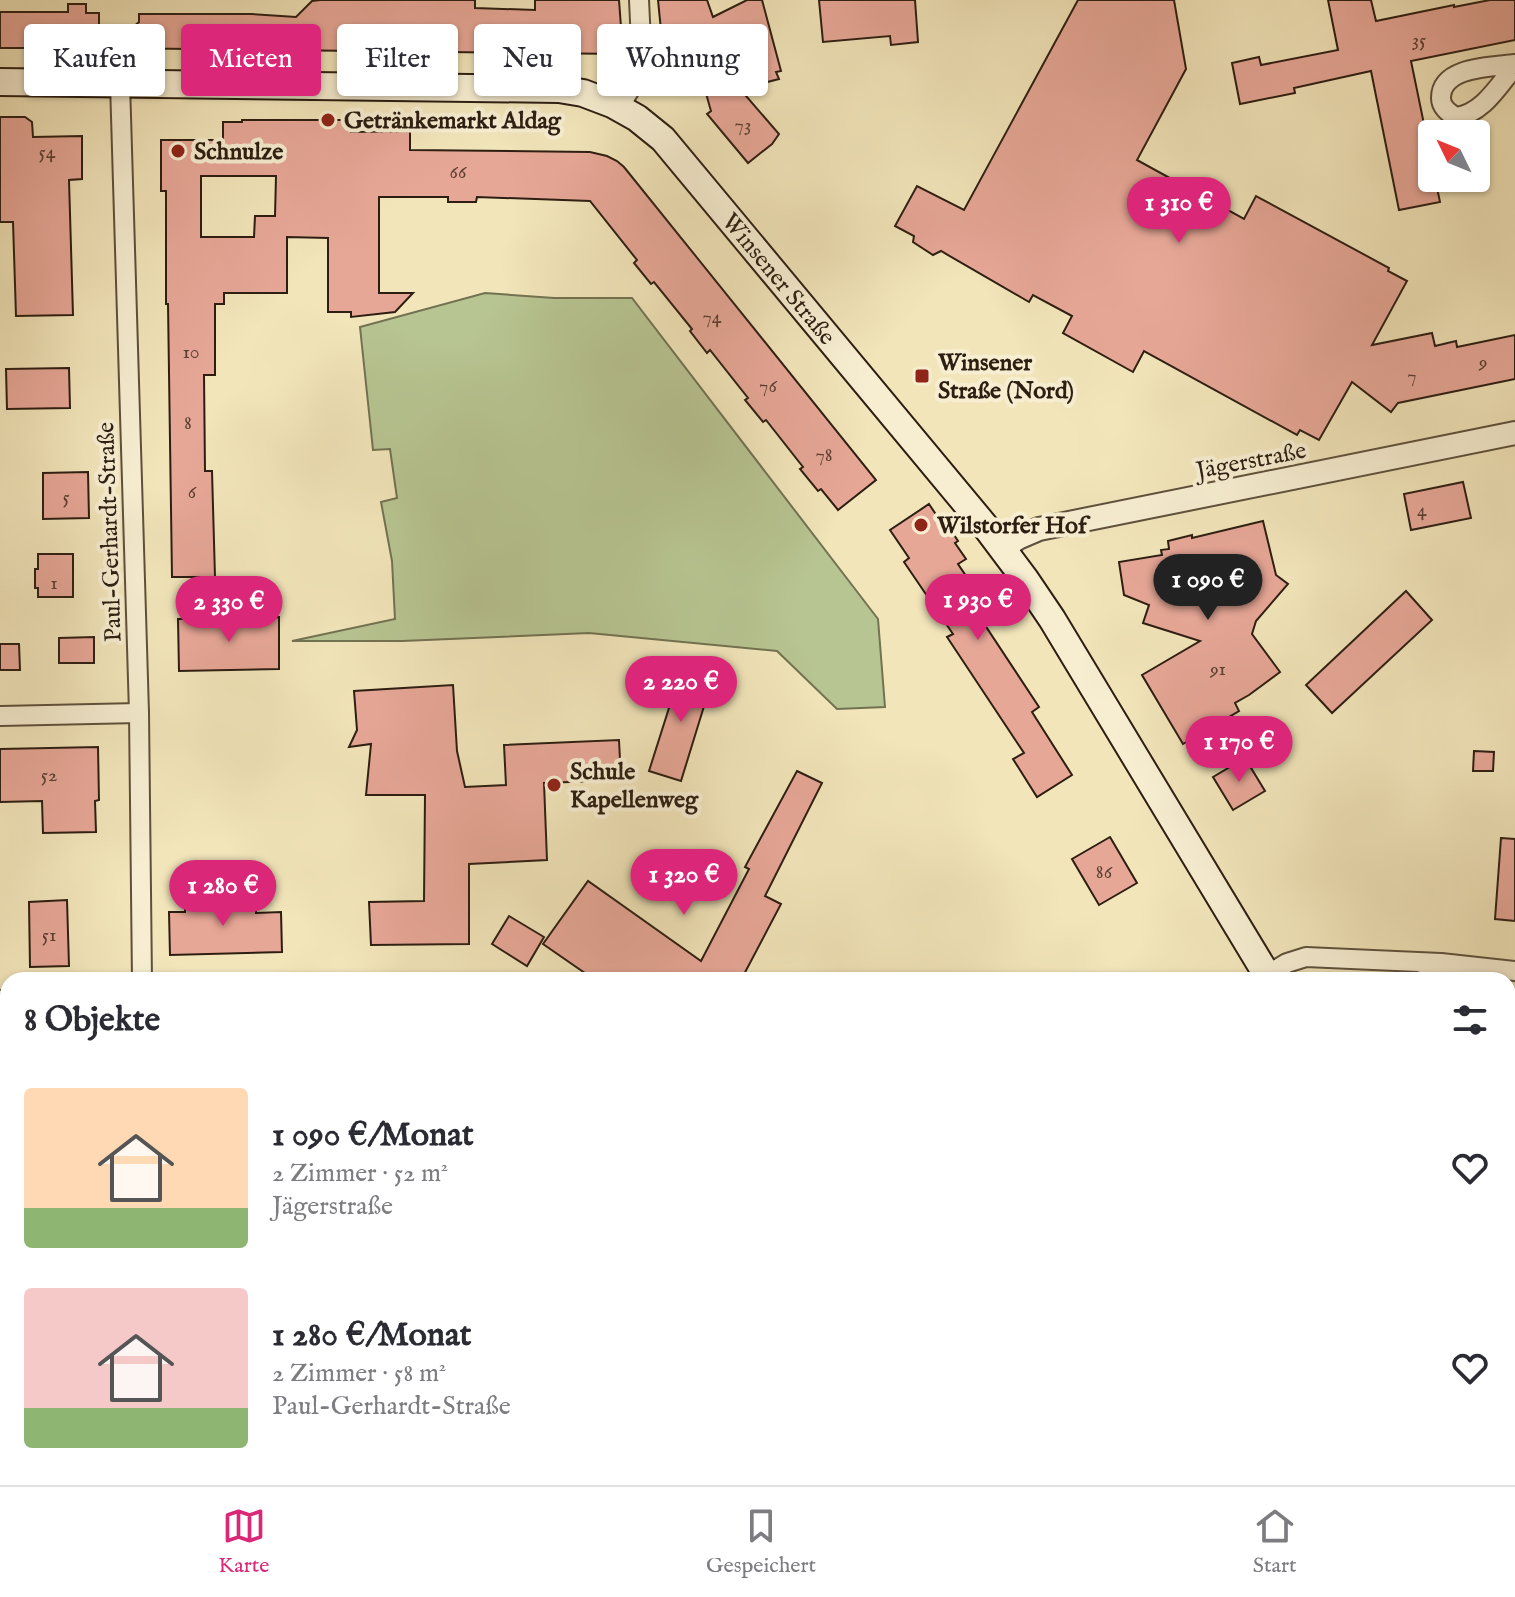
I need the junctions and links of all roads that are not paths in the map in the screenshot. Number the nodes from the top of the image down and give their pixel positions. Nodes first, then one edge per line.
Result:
1 (639, 0) edge
2 (0, 82) edge
3 (24, 82) edge
4 (165, 84) edge
5 (120, 96) edge
6 (619, 108) junction
7 (1515, 433) edge
8 (1002, 549) junction
9 (139, 713) junction
10 (0, 716) edge
11 (1481, 968) junction
12 (1515, 971) edge
13 (142, 972) edge
14 (1264, 972) edge
15 (1276, 972) edge
16 (1461, 972) edge

1 - 6 street
2 - 3 main road, Winsener Straße
4 - 6 main road, Winsener Straße
5 - 9 street, Paul-Gerhardt-Straße
6 - 8 main road, Winsener Straße
7 - 8 street, Jägerstraße
8 - 14 main road, Winsener Straße
9 - 10 street
9 - 13 street, Paul-Gerhardt-Straße
11 - 12 street
11 - 15 street
11 - 16 street

